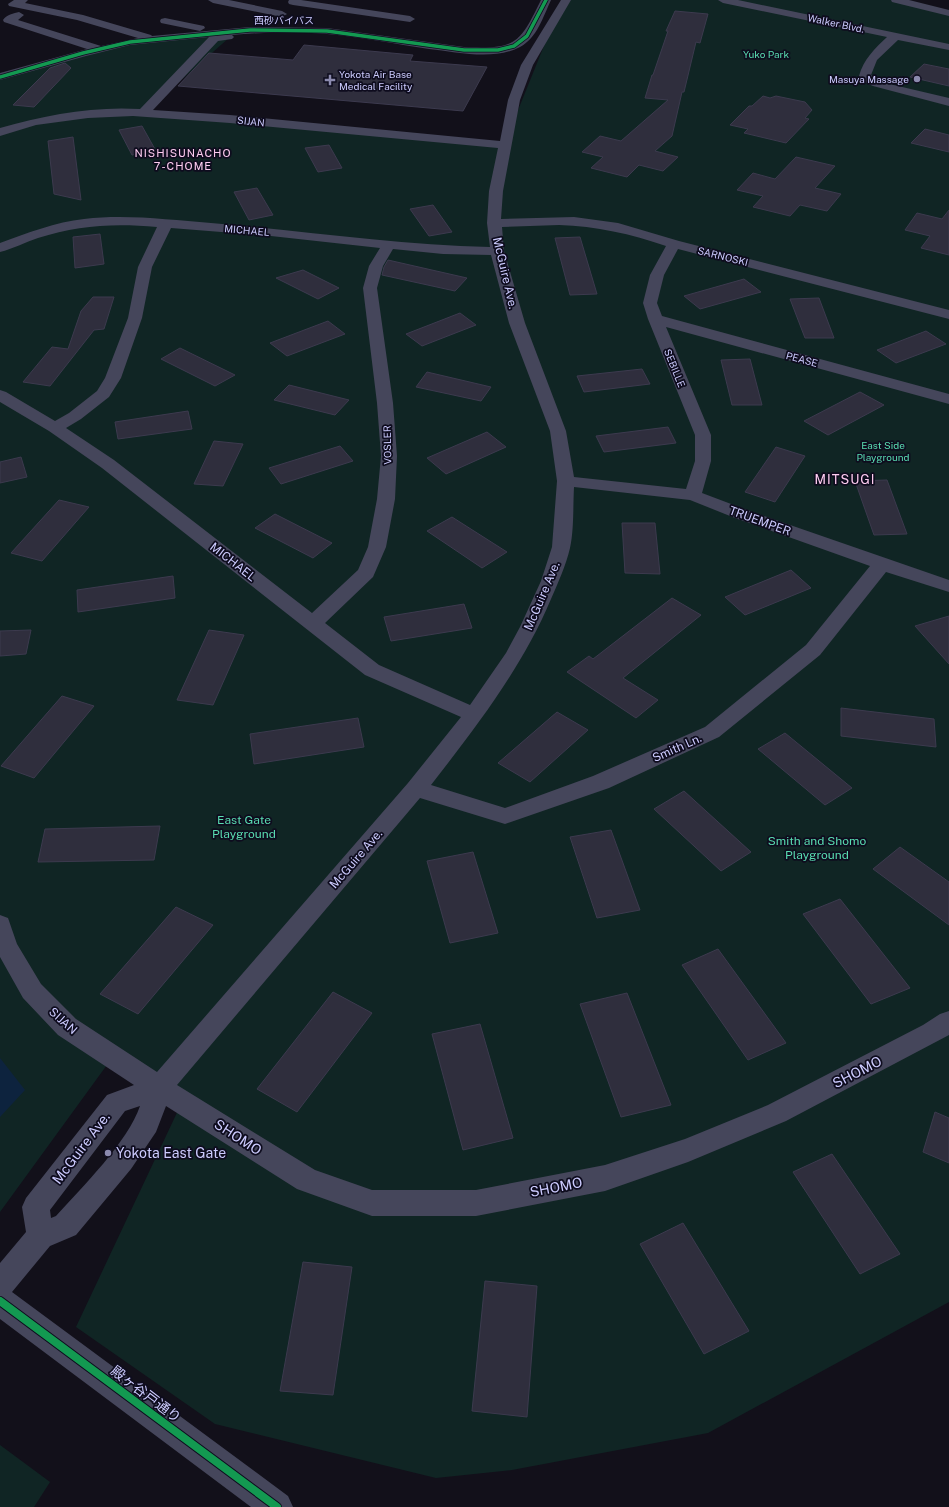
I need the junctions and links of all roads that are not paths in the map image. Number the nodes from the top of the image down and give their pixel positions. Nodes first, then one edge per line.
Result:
1 (23, 0) edge
2 (213, 0) edge
3 (546, 0) edge
4 (566, 0) edge
5 (723, 0) edge
6 (896, 0) edge
7 (294, 1) edge
8 (949, 13) edge
9 (282, 14) junction
10 (19, 15) dead end
11 (410, 19) dead end
12 (165, 21) dead end
13 (268, 30) junction
14 (222, 32) junction
15 (895, 36) junction
16 (155, 39) junction
17 (949, 47) edge
18 (100, 49) junction
19 (499, 61) dead end
20 (513, 63) dead end
21 (527, 65) junction
22 (3, 76) edge
23 (949, 102) edge
24 (144, 112) junction
25 (0, 132) edge
26 (504, 145) junction
27 (166, 223) junction
28 (494, 223) junction
29 (674, 244) junction
30 (388, 245) junction
31 (0, 248) edge
32 (497, 251) junction
33 (949, 316) edge
34 (655, 319) junction
35 (0, 395) edge
36 (949, 399) edge
37 (55, 428) junction
38 (566, 481) junction
39 (693, 495) junction
40 (882, 564) junction
41 (949, 586) edge
42 (312, 624) junction
43 (474, 715) junction
44 (416, 789) junction
45 (0, 925) edge
46 (949, 1022) edge
47 (159, 1088) junction
48 (40, 1236) junction
49 (0, 1285) edge
50 (0, 1301) edge
51 (277, 1507) edge

1 - 16 street
2 - 9 street
3 - 13 street, 西砂バイパス
4 - 21 street, McGuire Ave.
5 - 15 street, Walker Blvd.
6 - 8 street
7 - 9 street
7 - 11 street
9 - 13 street
10 - 18 street
12 - 14 street
13 - 14 street, 西砂バイパス
14 - 16 street, 西砂バイパス
15 - 17 street, Walker Blvd.
15 - 23 street
16 - 18 street, 西砂バイパス
18 - 22 street, 西砂バイパス
19 - 24 street
20 - 21 street
21 - 26 street, McGuire Ave.
24 - 25 street, SIJAN
24 - 26 street, SIJAN
26 - 28 street, McGuire Ave.
27 - 30 street, MICHAEL
27 - 31 street, MICHAEL
27 - 37 street
28 - 29 street, SARNOSKI
28 - 32 street, McGuire Ave.
29 - 33 street, SARNOSKI
29 - 34 street, SEBILLE
30 - 32 street, MICHAEL
30 - 42 street, VOSLER
32 - 38 street, McGuire Ave.
34 - 36 street, PEASE
34 - 39 street, SEBILLE
35 - 37 street, MICHAEL
37 - 42 street, MICHAEL
38 - 39 street, TRUEMPER
38 - 43 street, McGuire Ave.
39 - 40 street, TRUEMPER
40 - 41 street, TRUEMPER
40 - 44 street, Smith Ln.
42 - 43 street, MICHAEL
43 - 44 street, McGuire Ave.
44 - 47 street, McGuire Ave.
45 - 47 street, SIJAN
46 - 47 street, SHOMO
47 - 48 street, McGuire Ave.
47 - 48 street, McGuire Ave.
48 - 49 street, McGuire Ave.
50 - 51 street, 殿ヶ谷戸通り

